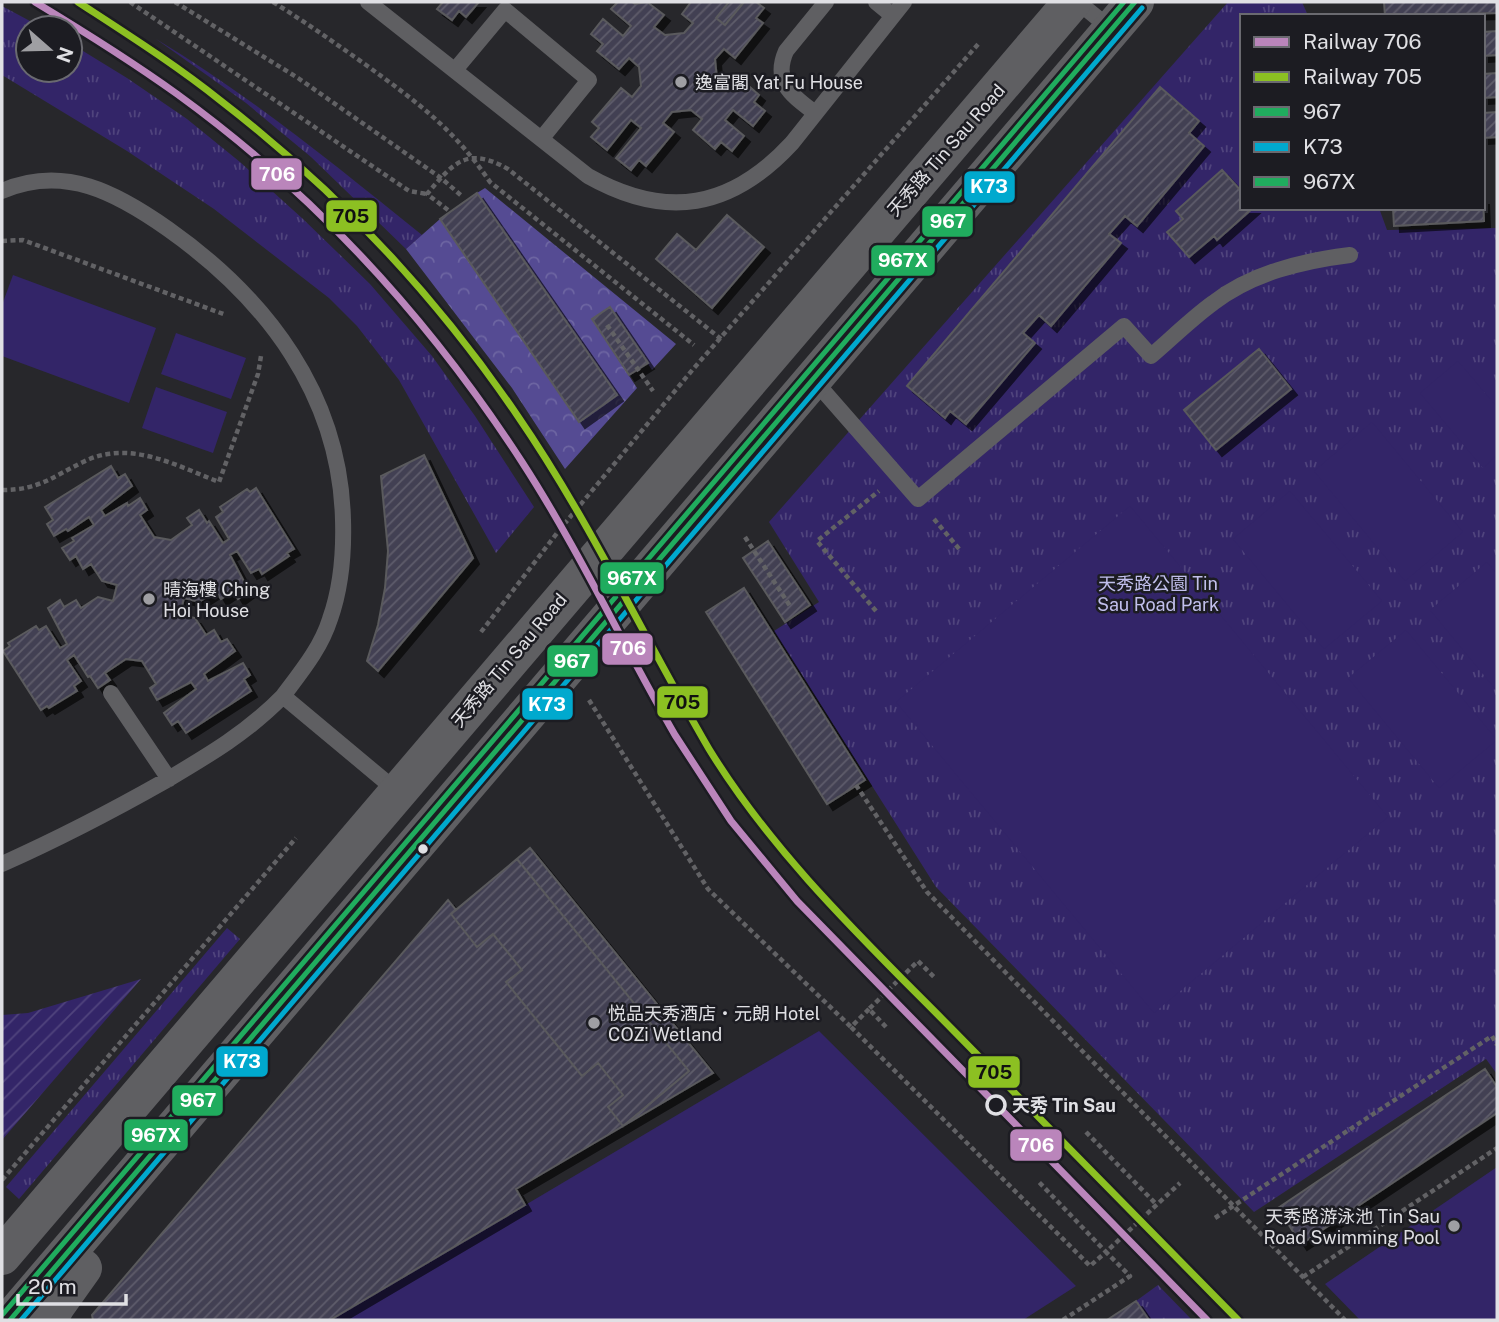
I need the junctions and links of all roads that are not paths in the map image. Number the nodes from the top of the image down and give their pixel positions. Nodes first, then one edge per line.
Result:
1 (368, 2) edge
2 (826, 2) edge
3 (876, 2) edge
4 (905, 2) edge
5 (1072, 2) edge
6 (1078, 2) edge
7 (894, 16) junction
8 (1123, 16) edge
9 (455, 70) junction
10 (816, 113) junction
11 (542, 138) junction
12 (2, 191) edge
13 (1350, 255) dead end
14 (814, 379) junction
15 (111, 693) dead end
16 (283, 695) junction
17 (169, 779) junction
18 (398, 792) junction
19 (2, 864) edge
20 (178, 1124) junction
21 (2, 1256) edge
22 (10, 1320) edge
23 (48, 1320) edge

1 - 9 lane
2 - 10 lane
3 - 7 lane
4 - 7 lane
5 - 18 street, 天秀路 Tin Sau Road
6 - 8 lane
7 - 10 lane
8 - 14 street
9 - 11 lane
9 - 11 lane
10 - 11 lane
12 - 16 lane
13 - 14 lane
14 - 20 street
15 - 17 lane
16 - 17 lane
16 - 18 lane
17 - 19 lane
18 - 21 street, 天秀路 Tin Sau Road
20 - 22 street
20 - 23 street

